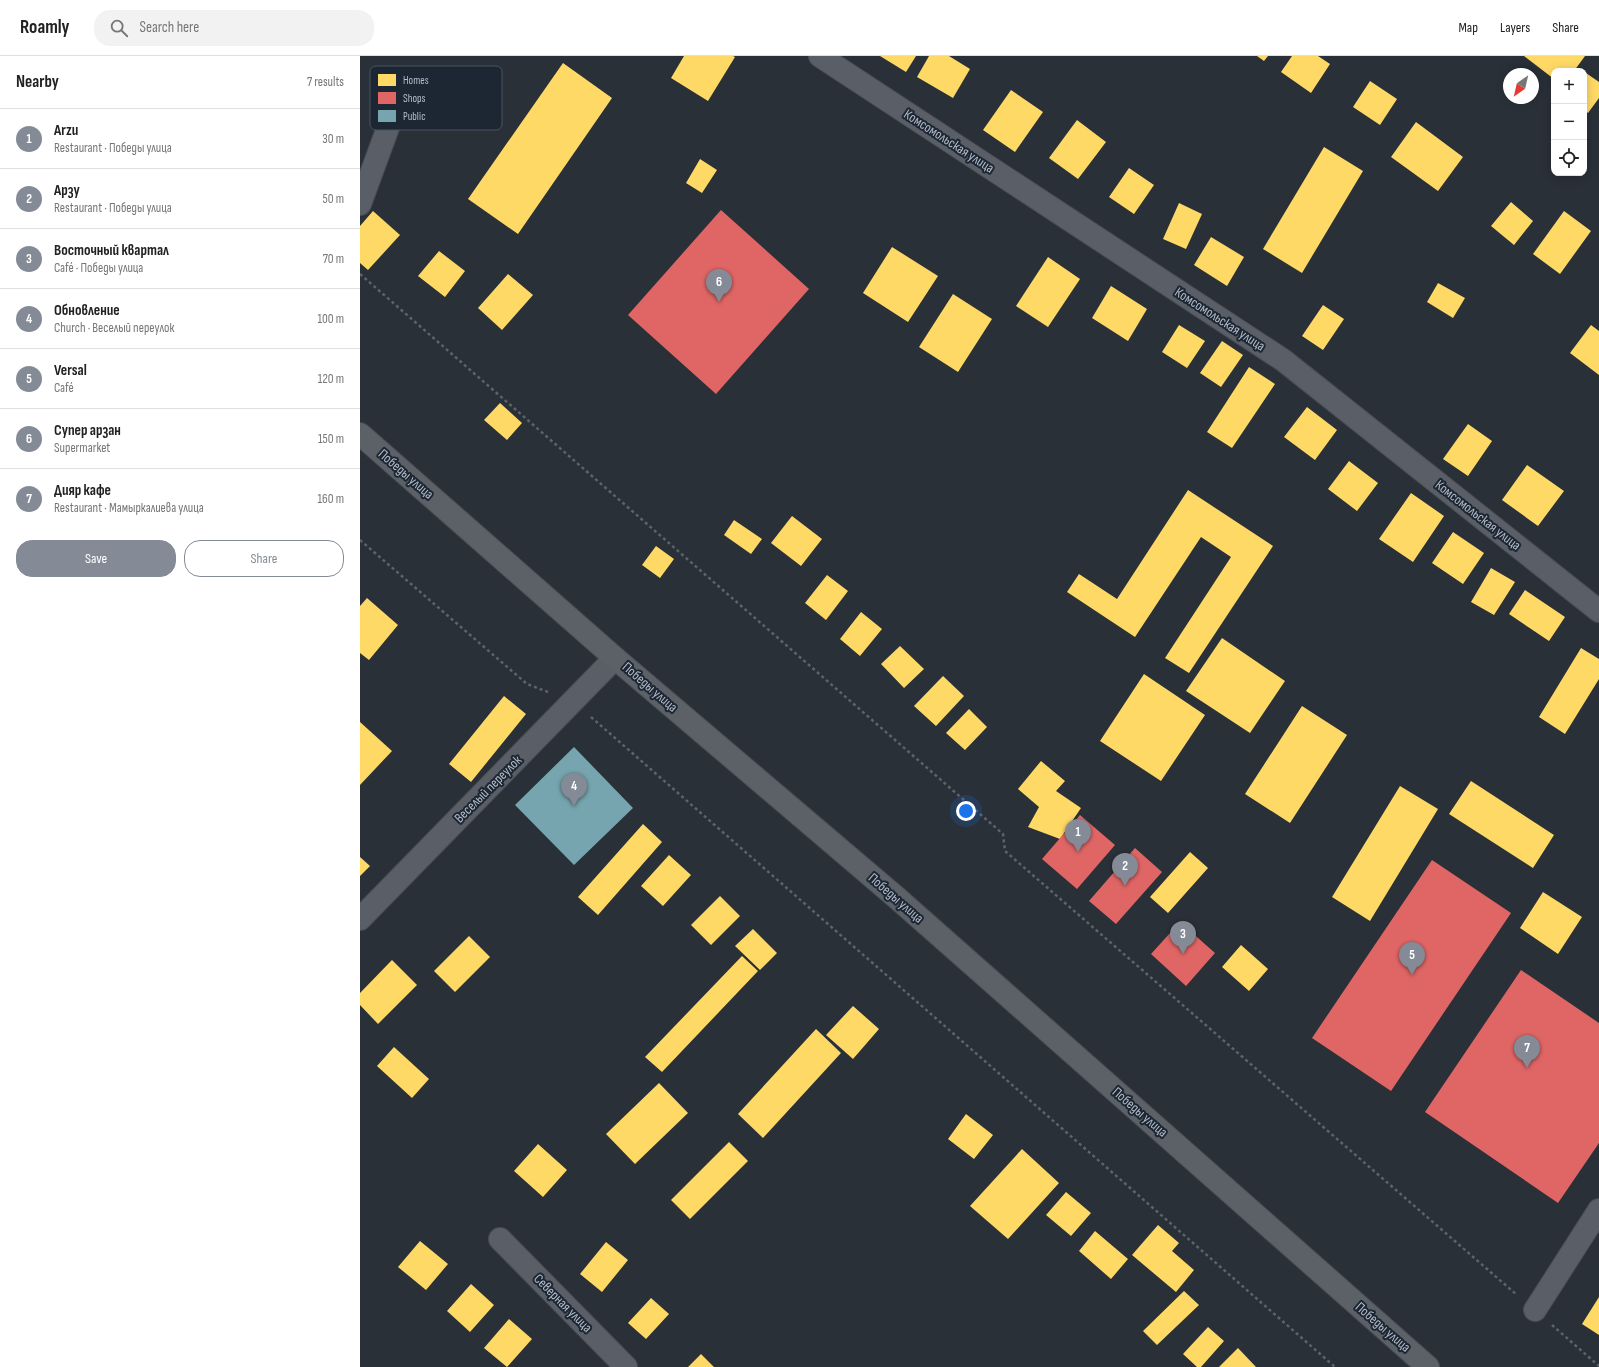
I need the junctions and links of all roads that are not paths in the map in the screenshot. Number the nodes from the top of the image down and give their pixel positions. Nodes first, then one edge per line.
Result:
1 (820, 56) edge
2 (387, 130) edge
3 (360, 204) edge
4 (360, 434) edge
5 (1599, 611) edge
6 (615, 658) junction
7 (360, 919) edge
8 (1599, 1210) edge
9 (500, 1239) dead end
10 (1535, 1310) road end
11 (626, 1367) edge
12 (1428, 1367) edge

1 - 5 street, Комсомольская улица
2 - 3 street
4 - 6 main road, Победы улица
6 - 7 street, Веселый переулок
6 - 12 main road, Победы улица
8 - 10 street
9 - 11 street, Северная улица

